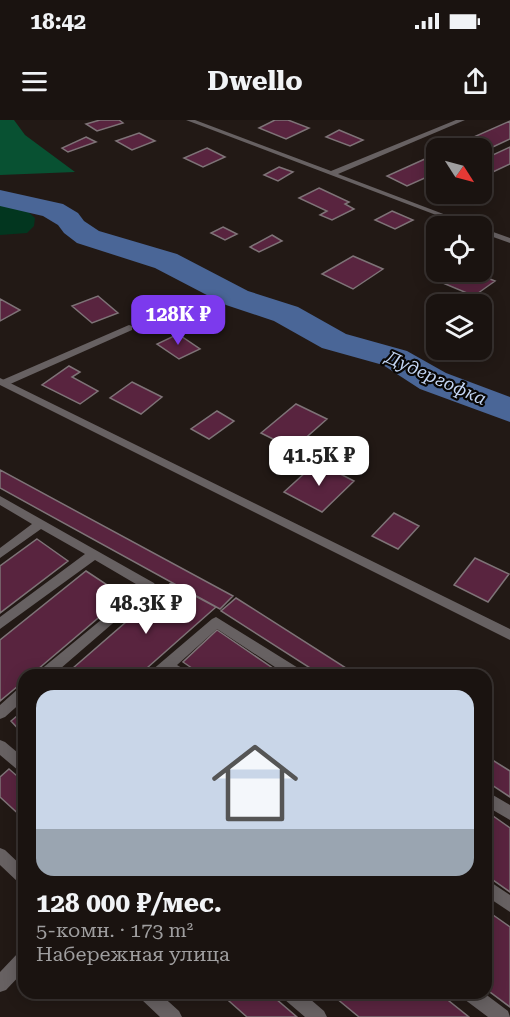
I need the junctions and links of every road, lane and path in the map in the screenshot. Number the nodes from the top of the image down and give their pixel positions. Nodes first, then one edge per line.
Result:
1 (189, 120) edge
2 (462, 120) edge
3 (333, 173) junction
4 (445, 216) edge
5 (492, 234) edge
6 (510, 241) edge
7 (129, 328) dead end
8 (2, 382) edge
9 (0, 500) edge
10 (41, 523) junction
11 (0, 554) edge
12 (94, 554) junction
13 (0, 624) edge
14 (510, 635) edge
15 (167, 665) junction
16 (51, 669) edge
17 (163, 669) edge
18 (173, 669) edge
19 (289, 669) edge
20 (18, 697) edge
21 (0, 713) edge
22 (0, 746) edge
23 (18, 762) edge
24 (492, 802) edge
25 (510, 813) edge
26 (0, 855) edge
27 (18, 872) edge
28 (492, 891) edge
29 (510, 904) edge
30 (18, 965) edge
31 (0, 984) edge
32 (154, 999) edge
33 (297, 999) edge
34 (478, 999) edge
35 (173, 1017) edge
36 (318, 1017) edge
37 (502, 1017) edge

1 - 3 street
2 - 3 street
3 - 4 street
5 - 6 street
7 - 8 street
8 - 14 street
9 - 10 street
10 - 11 street
10 - 12 street
12 - 13 street
12 - 16 street
15 - 17 street
15 - 18 street
15 - 19 street
20 - 21 street
22 - 23 street
24 - 25 street
26 - 27 street
28 - 29 street
30 - 31 street
32 - 35 street
33 - 36 street
34 - 37 street

